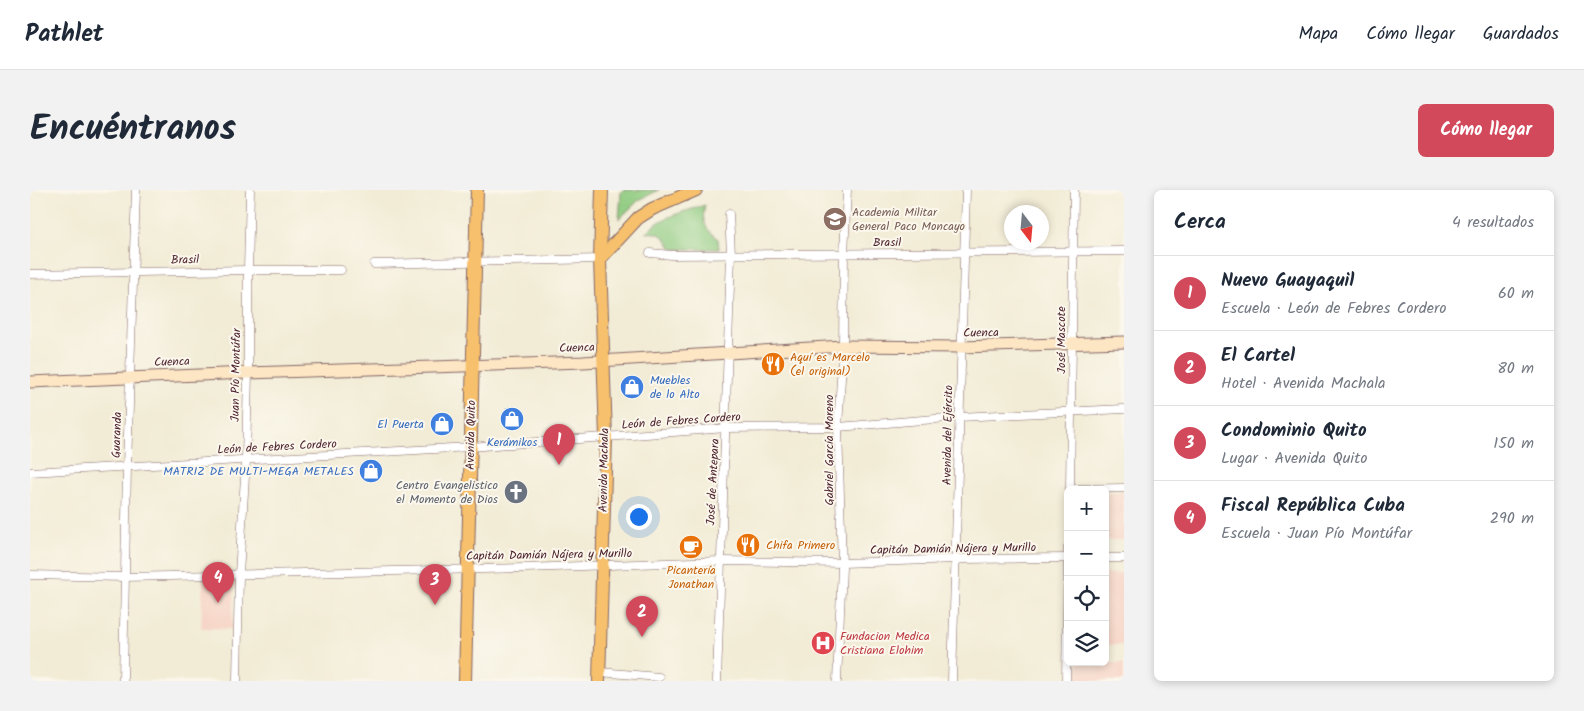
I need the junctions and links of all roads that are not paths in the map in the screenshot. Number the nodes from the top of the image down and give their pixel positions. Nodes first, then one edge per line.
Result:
1 (136, 190) edge
2 (250, 190) edge
3 (477, 190) edge
4 (602, 190) edge
5 (696, 190) edge
6 (848, 190) edge
7 (966, 190) edge
8 (1074, 190) edge
9 (728, 214) dead end
10 (1124, 251) edge
11 (650, 253) dead end
12 (963, 253) junction
13 (1072, 253) junction
14 (732, 254) junction
15 (844, 254) junction
16 (600, 259) junction
17 (474, 263) junction
18 (374, 264) dead end
19 (248, 270) junction
20 (341, 270) dead end
21 (132, 272) junction
22 (30, 274) edge
23 (1124, 342) edge
24 (1072, 344) junction
25 (843, 346) junction
26 (961, 347) junction
27 (729, 353) junction
28 (602, 361) junction
29 (472, 365) junction
30 (248, 373) junction
31 (130, 377) junction
32 (30, 382) edge
33 (1124, 409) edge
34 (1072, 412) junction
35 (959, 418) junction
36 (838, 427) junction
37 (727, 428) junction
38 (606, 438) junction
39 (470, 447) junction
40 (246, 460) junction
41 (127, 466) junction
42 (30, 472) edge
43 (1070, 486) edge
44 (1109, 488) edge
45 (1124, 488) edge
46 (1064, 558) edge
47 (1109, 558) edge
48 (1124, 558) edge
49 (957, 559) junction
50 (721, 561) junction
51 (842, 563) junction
52 (602, 566) junction
53 (468, 568) junction
54 (239, 574) junction
55 (30, 575) edge
56 (1068, 576) edge
57 (124, 577) junction
58 (599, 677) edge
59 (659, 677) dead end
60 (124, 681) edge
61 (237, 681) edge
62 (464, 681) edge
63 (717, 681) edge
64 (837, 681) edge
65 (952, 681) edge
66 (1066, 681) edge

1 - 21 street, Guaranda
2 - 19 street, Juan Pío Montúfar
3 - 17 main road, Avenida Quito
4 - 16 main road, Avenida Machala
5 - 16 main road
6 - 15 street, Gabriel García Moreno
7 - 12 street, Avenida del Ejército
8 - 13 street, José Mascote
9 - 14 street, José de Antepara
10 - 13 street, Brasil
11 - 14 street, Brasil
12 - 13 street, Brasil
12 - 15 street, Brasil
12 - 26 street, Avenida del Ejército
13 - 24 street, José Mascote
14 - 15 street, Brasil
14 - 27 street, José de Antepara
15 - 25 street, Gabriel García Moreno
16 - 17 street
16 - 28 main road, Avenida Machala
17 - 18 street
17 - 29 main road, Avenida Quito
19 - 20 street, Brasil
19 - 21 street, Brasil
19 - 30 street, Juan Pío Montúfar
21 - 22 street, Brasil
21 - 31 street, Guaranda
23 - 24 main road, Cuenca
24 - 26 main road, Cuenca
24 - 34 street, José Mascote
25 - 26 main road, Cuenca
25 - 27 main road, Cuenca
25 - 36 street, Gabriel García Moreno
26 - 35 street, Avenida del Ejército
27 - 28 main road, Cuenca
27 - 37 street, José de Antepara
28 - 29 main road, Cuenca
28 - 38 main road, Avenida Machala
29 - 30 main road, Cuenca
29 - 39 main road, Avenida Quito
30 - 31 main road, Cuenca
30 - 40 street, Juan Pío Montúfar
31 - 32 main road, Cuenca
31 - 41 street, Guaranda
33 - 34 street, León de Febres Cordero
34 - 35 street, León de Febres Cordero
34 - 43 street, José Mascote
35 - 36 street, León de Febres Cordero
35 - 49 street, Avenida del Ejército
36 - 37 street, León de Febres Cordero
36 - 51 street, Gabriel García Moreno
37 - 38 street, León de Febres Cordero
37 - 50 street, José de Antepara
38 - 39 street, León de Febres Cordero
38 - 52 main road, Avenida Machala
39 - 40 street, León de Febres Cordero
39 - 53 main road, Avenida Quito
40 - 41 street, León de Febres Cordero
40 - 54 street, Juan Pío Montúfar
41 - 42 street, León de Febres Cordero
41 - 57 street, Guaranda
44 - 45 street
46 - 49 street, Capitán Damián Nájera y Murillo
47 - 48 street
49 - 51 street, Capitán Damián Nájera y Murillo
49 - 65 street, Avenida del Ejército
50 - 51 street, Capitán Damián Nájera y Murillo
50 - 52 street, Capitán Damián Nájera y Murillo
50 - 63 street, José de Antepara
51 - 64 street, Gabriel García Moreno
52 - 53 street, Capitán Damián Nájera y Murillo
52 - 58 main road, Avenida Machala
53 - 54 street, Capitán Damián Nájera y Murillo
53 - 62 main road, Avenida Quito
54 - 57 street, Capitán Damián Nájera y Murillo
54 - 61 street, Juan Pío Montúfar
55 - 57 street, Capitán Damián Nájera y Murillo
56 - 66 street
57 - 60 street, Guaranda
58 - 59 street

